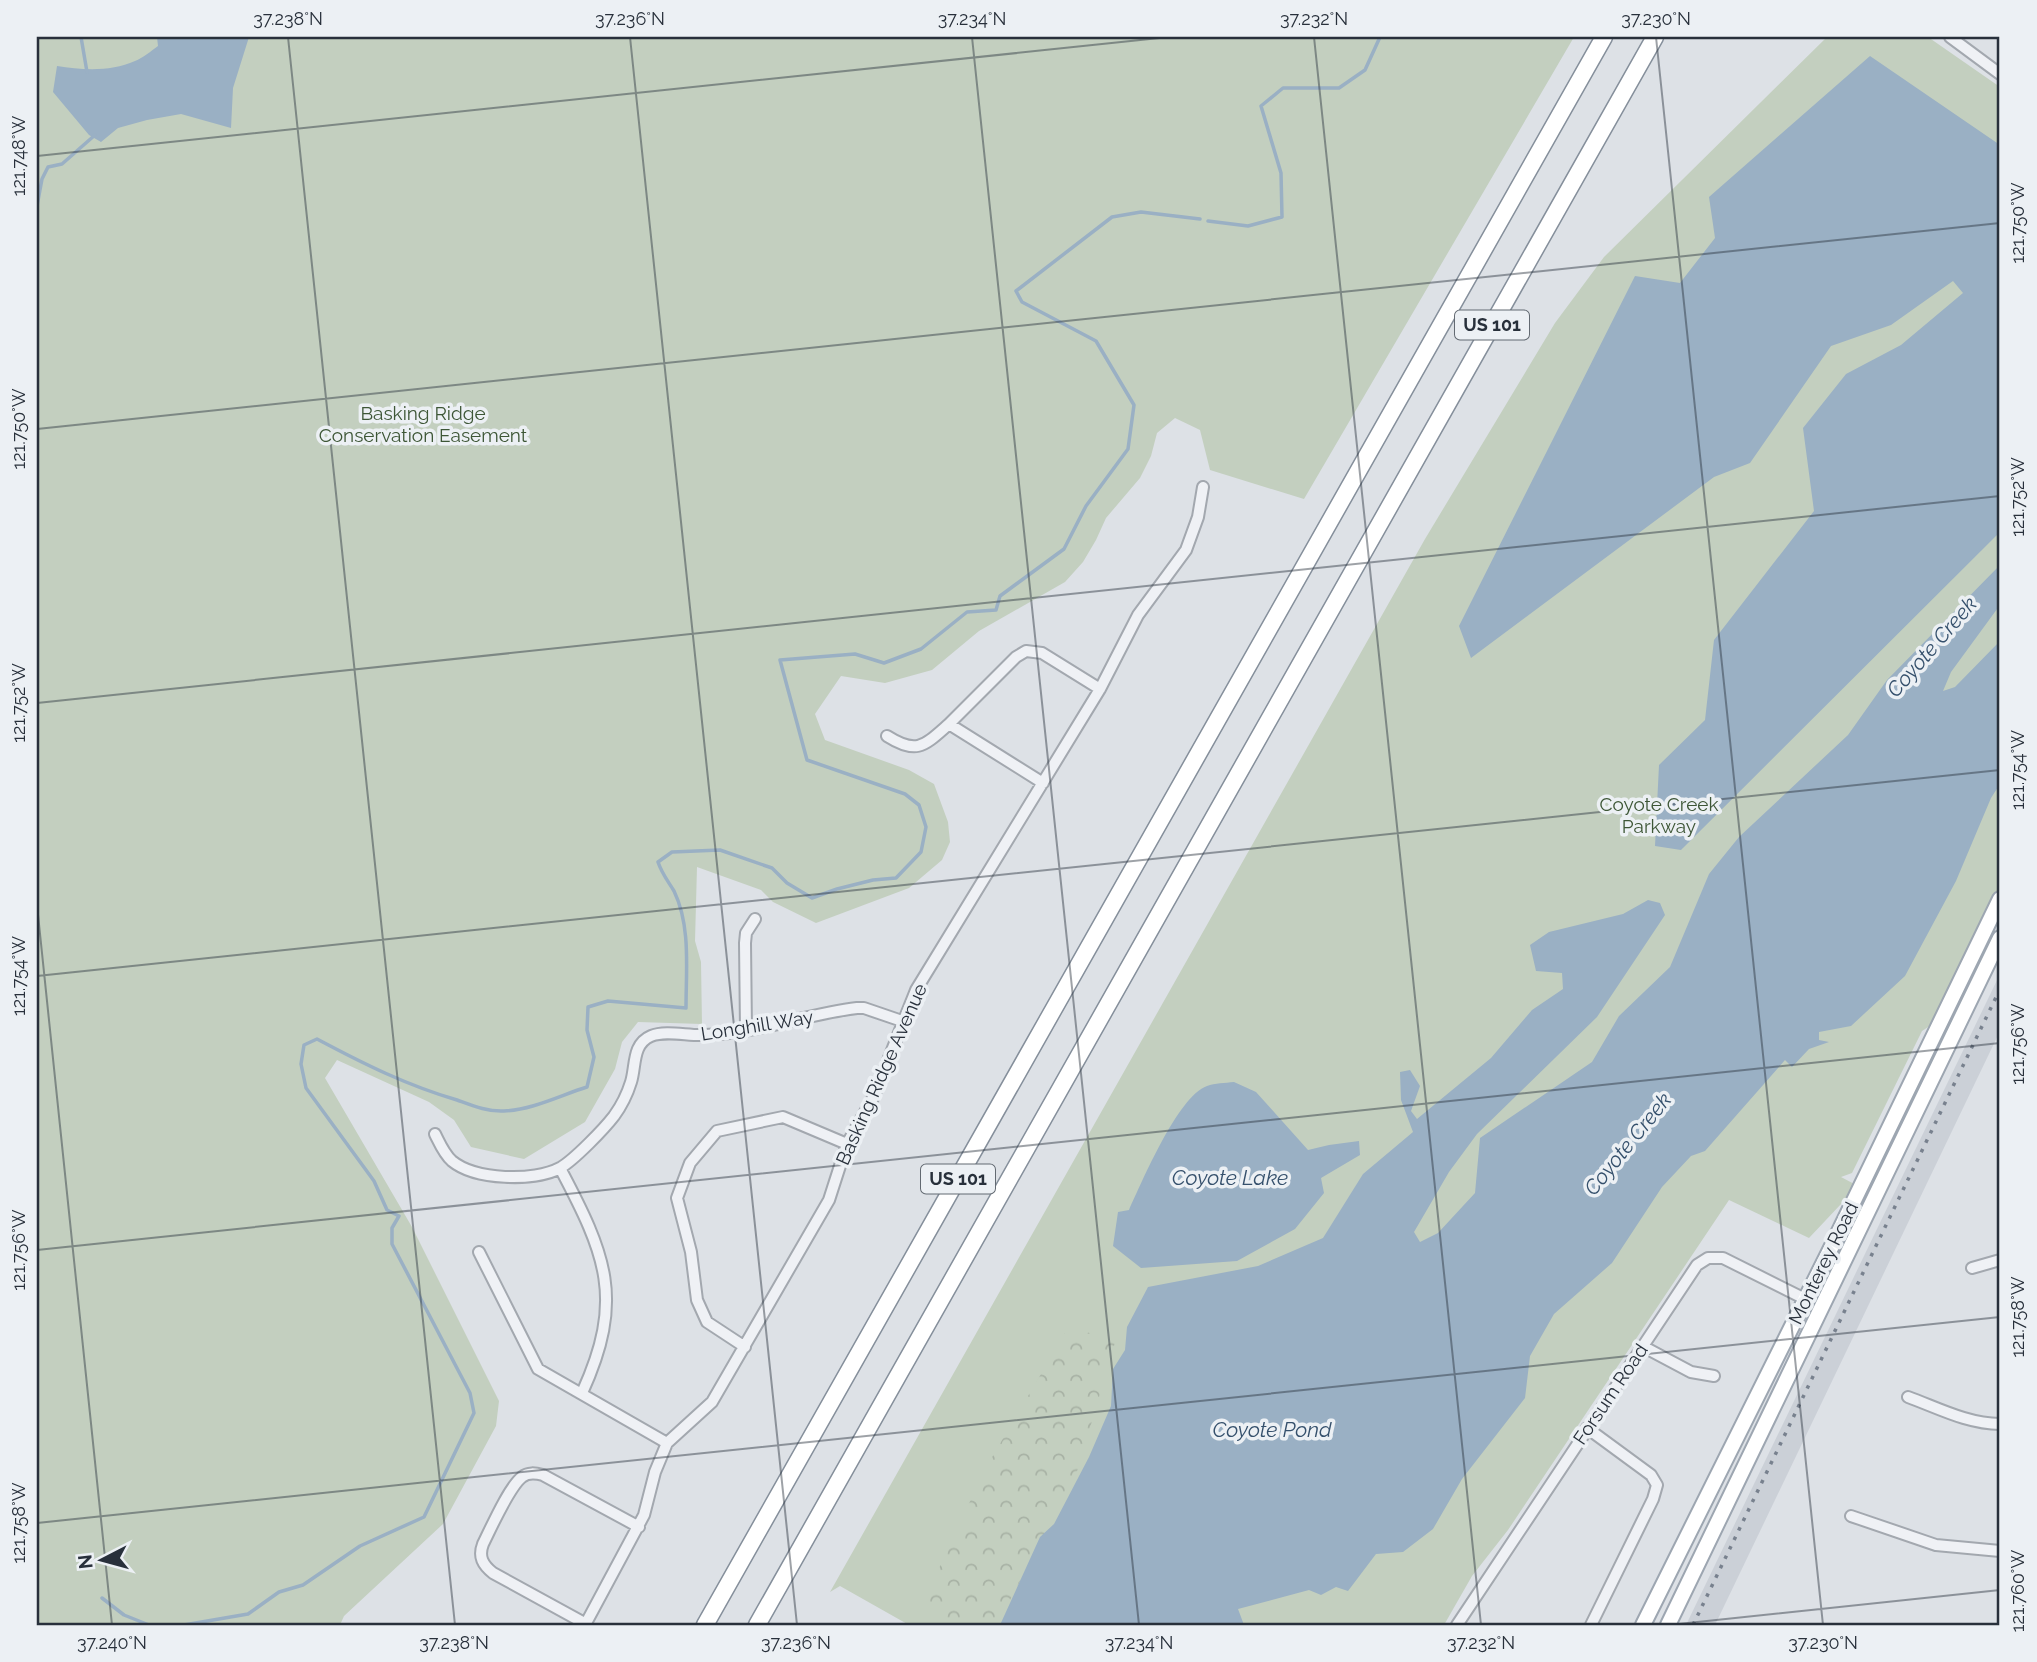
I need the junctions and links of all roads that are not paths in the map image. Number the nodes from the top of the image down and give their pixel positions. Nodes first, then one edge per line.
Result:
1 (1604, 37) edge
2 (1656, 37) edge
3 (1950, 37) edge
4 (2000, 74) edge
5 (1203, 487) dead end
6 (1100, 689) junction
7 (949, 724) junction
8 (887, 736) dead end
9 (1043, 783) junction
10 (2000, 899) edge
11 (755, 919) dead end
12 (2000, 938) edge
13 (902, 1021) junction
14 (746, 1031) junction
15 (435, 1134) dead end
16 (847, 1144) junction
17 (560, 1168) junction
18 (480, 1252) dead end
19 (2000, 1259) edge
20 (1972, 1268) dead end
21 (1805, 1299) junction
22 (1642, 1346) junction
23 (745, 1347) junction
24 (1714, 1376) dead end
25 (582, 1393) junction
26 (1908, 1397) dead end
27 (2000, 1424) edge
28 (1587, 1428) junction
29 (667, 1443) junction
30 (1851, 1516) dead end
31 (639, 1527) junction
32 (2000, 1551) edge
33 (586, 1624) edge
34 (705, 1625) edge
35 (757, 1625) edge
36 (1457, 1625) edge
37 (1591, 1625) edge
38 (1643, 1625) edge
39 (1668, 1625) edge

1 - 34 highway, US 101
2 - 35 highway, US 101
3 - 4 street
5 - 6 street, Basking Ridge Avenue
6 - 7 street
6 - 9 street, Basking Ridge Avenue
7 - 8 street
7 - 9 street
9 - 13 street, Basking Ridge Avenue
10 - 21 main road, Monterey Road
11 - 14 street
12 - 39 main road, Monterey Road
13 - 14 street, Longhill Way
13 - 16 street, Basking Ridge Avenue
14 - 17 street, Longhill Way
15 - 17 street
16 - 23 street, Basking Ridge Avenue
16 - 23 street
17 - 25 street
18 - 25 street
19 - 20 street
21 - 22 street, Forsum Road
21 - 38 main road, Monterey Road
22 - 24 street
22 - 28 street, Forsum Road
23 - 29 street, Basking Ridge Avenue
25 - 29 street
26 - 27 street
28 - 36 street, Forsum Road
28 - 37 street
29 - 31 street, Basking Ridge Avenue
30 - 32 street
31 - 33 street, Basking Ridge Avenue
31 - 33 street

